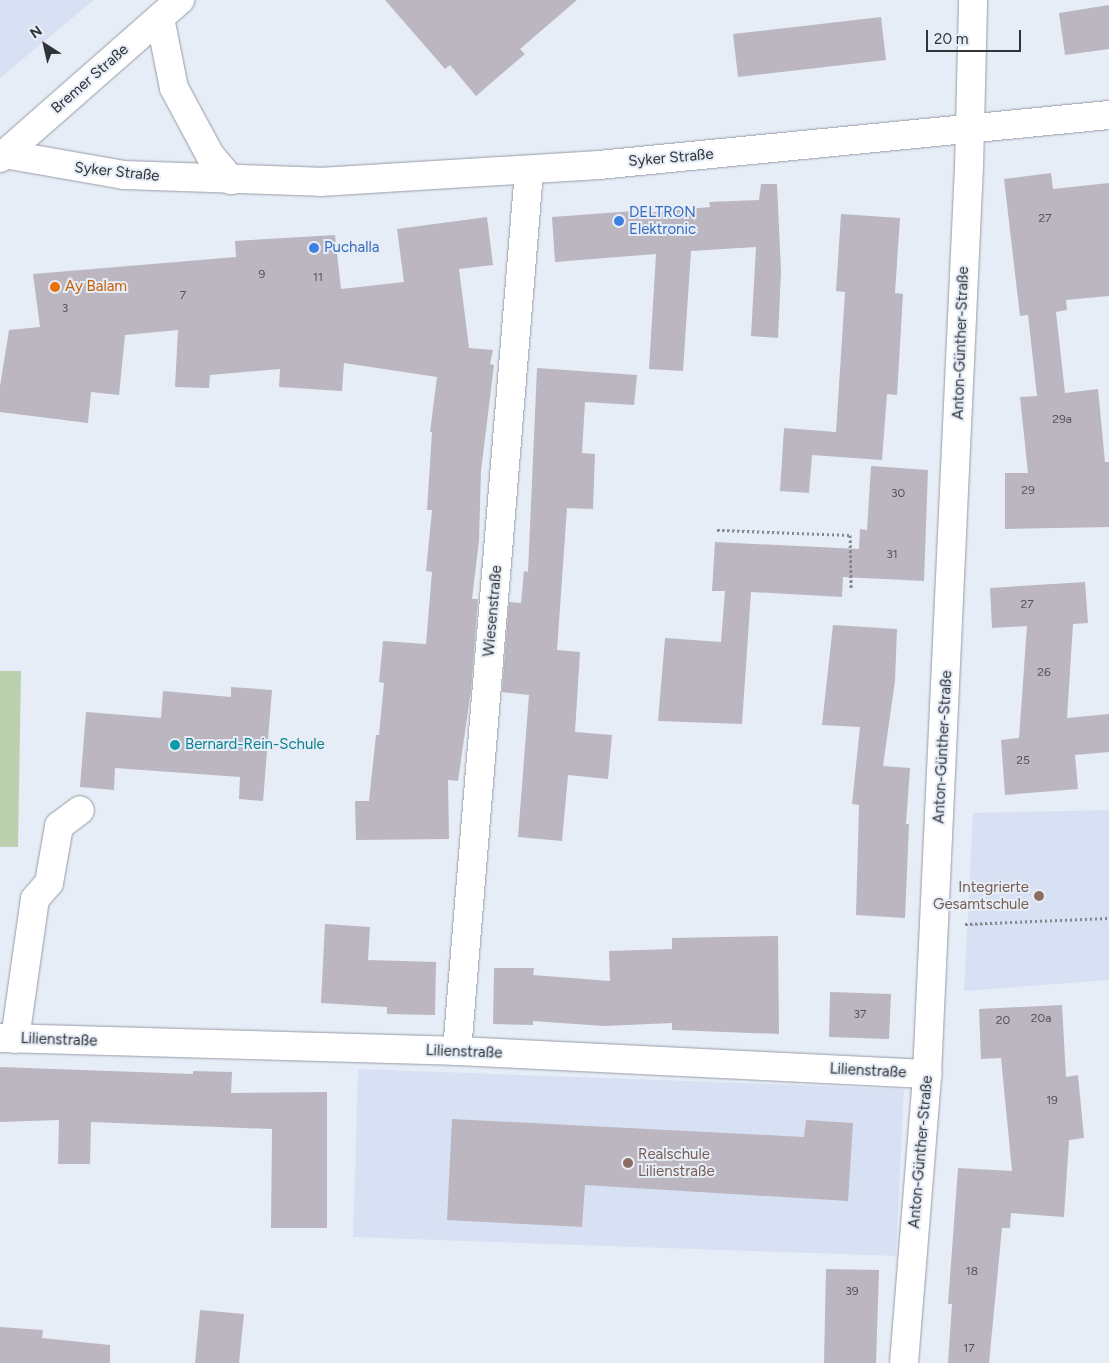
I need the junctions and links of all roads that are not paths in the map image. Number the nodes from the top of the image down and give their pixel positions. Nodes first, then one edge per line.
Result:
1 (180, 0) edge
2 (974, 0) edge
3 (160, 18) junction
4 (1109, 115) edge
5 (970, 131) junction
6 (2, 155) edge
7 (529, 170) junction
8 (231, 180) junction
9 (80, 810) dead end
10 (8, 1039) edge
11 (456, 1051) junction
12 (927, 1074) junction
13 (904, 1363) edge

1 - 3 main road, Bremer Straße
2 - 5 main road, Anton-Günther-Straße
3 - 6 main road, Bremer Straße
3 - 8 main road
4 - 5 main road, Syker Straße
5 - 7 main road, Syker Straße
5 - 12 main road, Anton-Günther-Straße
6 - 8 main road, Syker Straße
7 - 8 main road, Syker Straße
7 - 11 main road, Wiesenstraße
9 - 10 main road
10 - 11 main road, Lilienstraße
11 - 12 main road, Lilienstraße
12 - 13 main road, Anton-Günther-Straße

